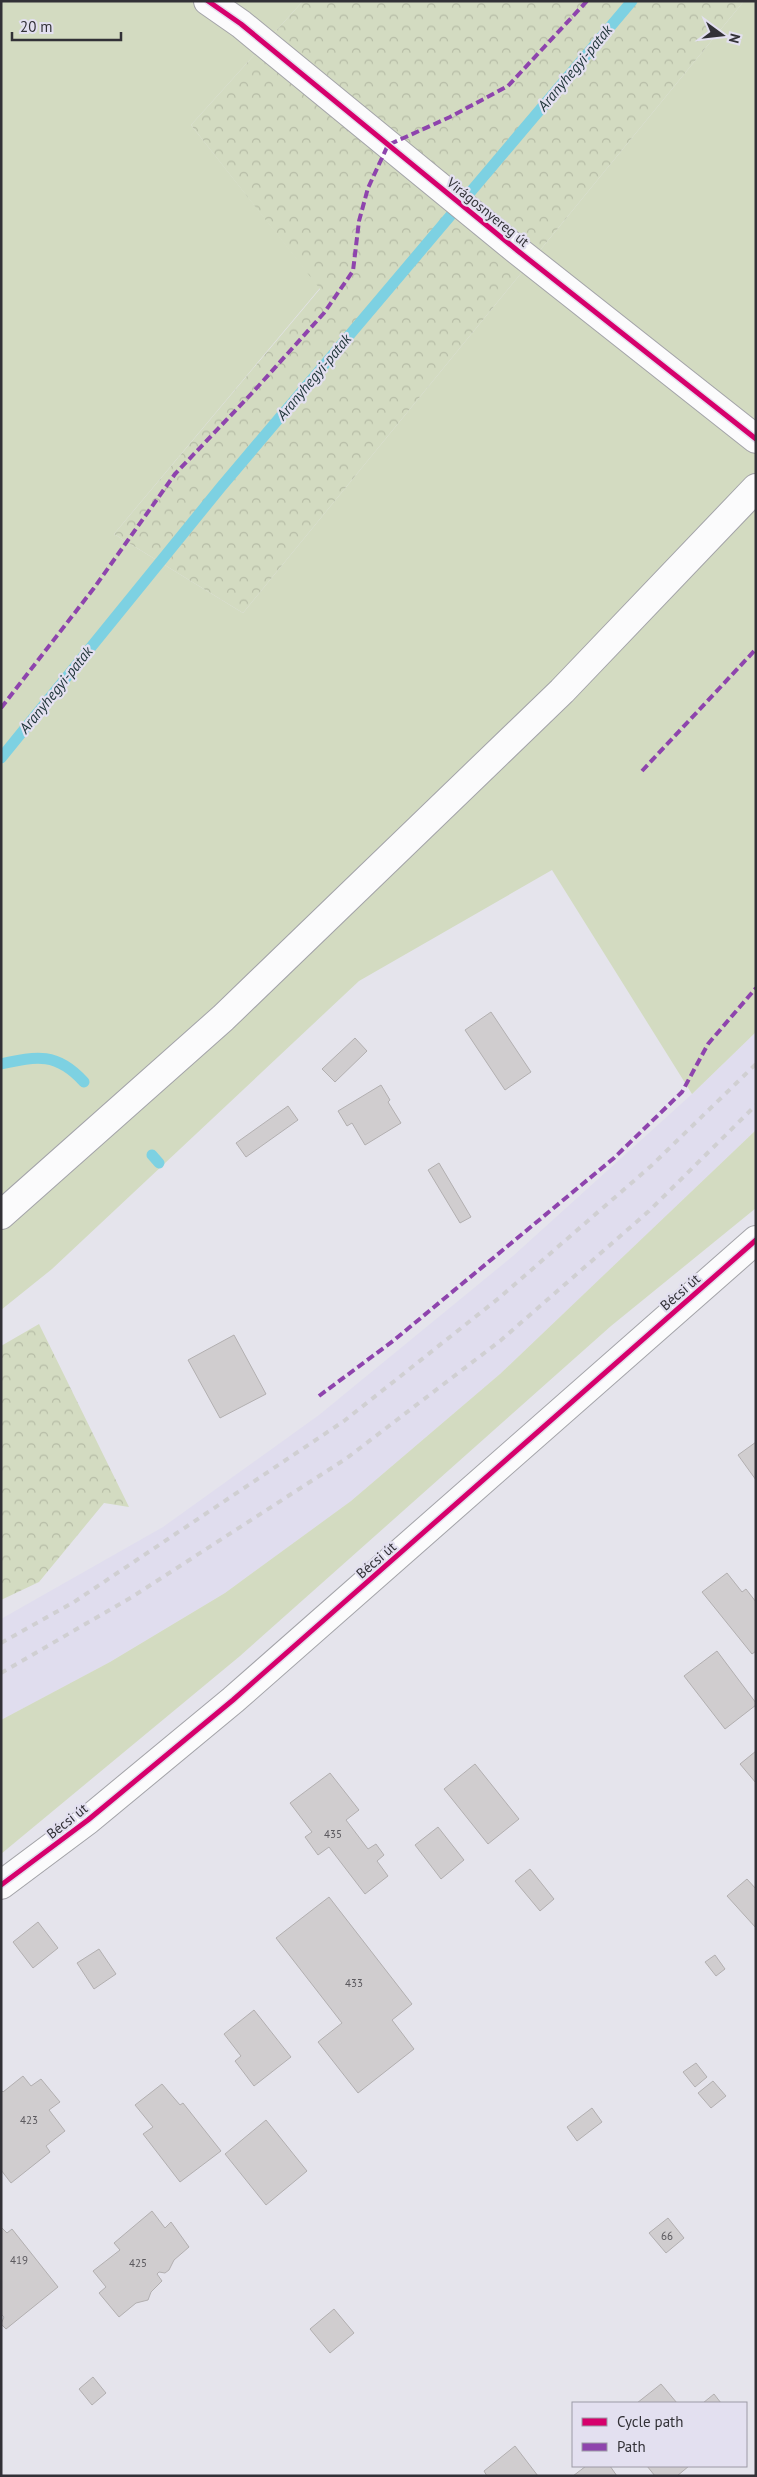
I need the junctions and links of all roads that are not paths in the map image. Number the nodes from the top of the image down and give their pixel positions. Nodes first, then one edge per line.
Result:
1 (208, 1) edge
2 (756, 439) edge
3 (756, 488) edge
4 (1, 1215) edge
5 (756, 1240) edge
6 (1, 1885) edge

1 - 2 street, Virágosnyereg út
3 - 4 street
5 - 6 street, Bécsi út

